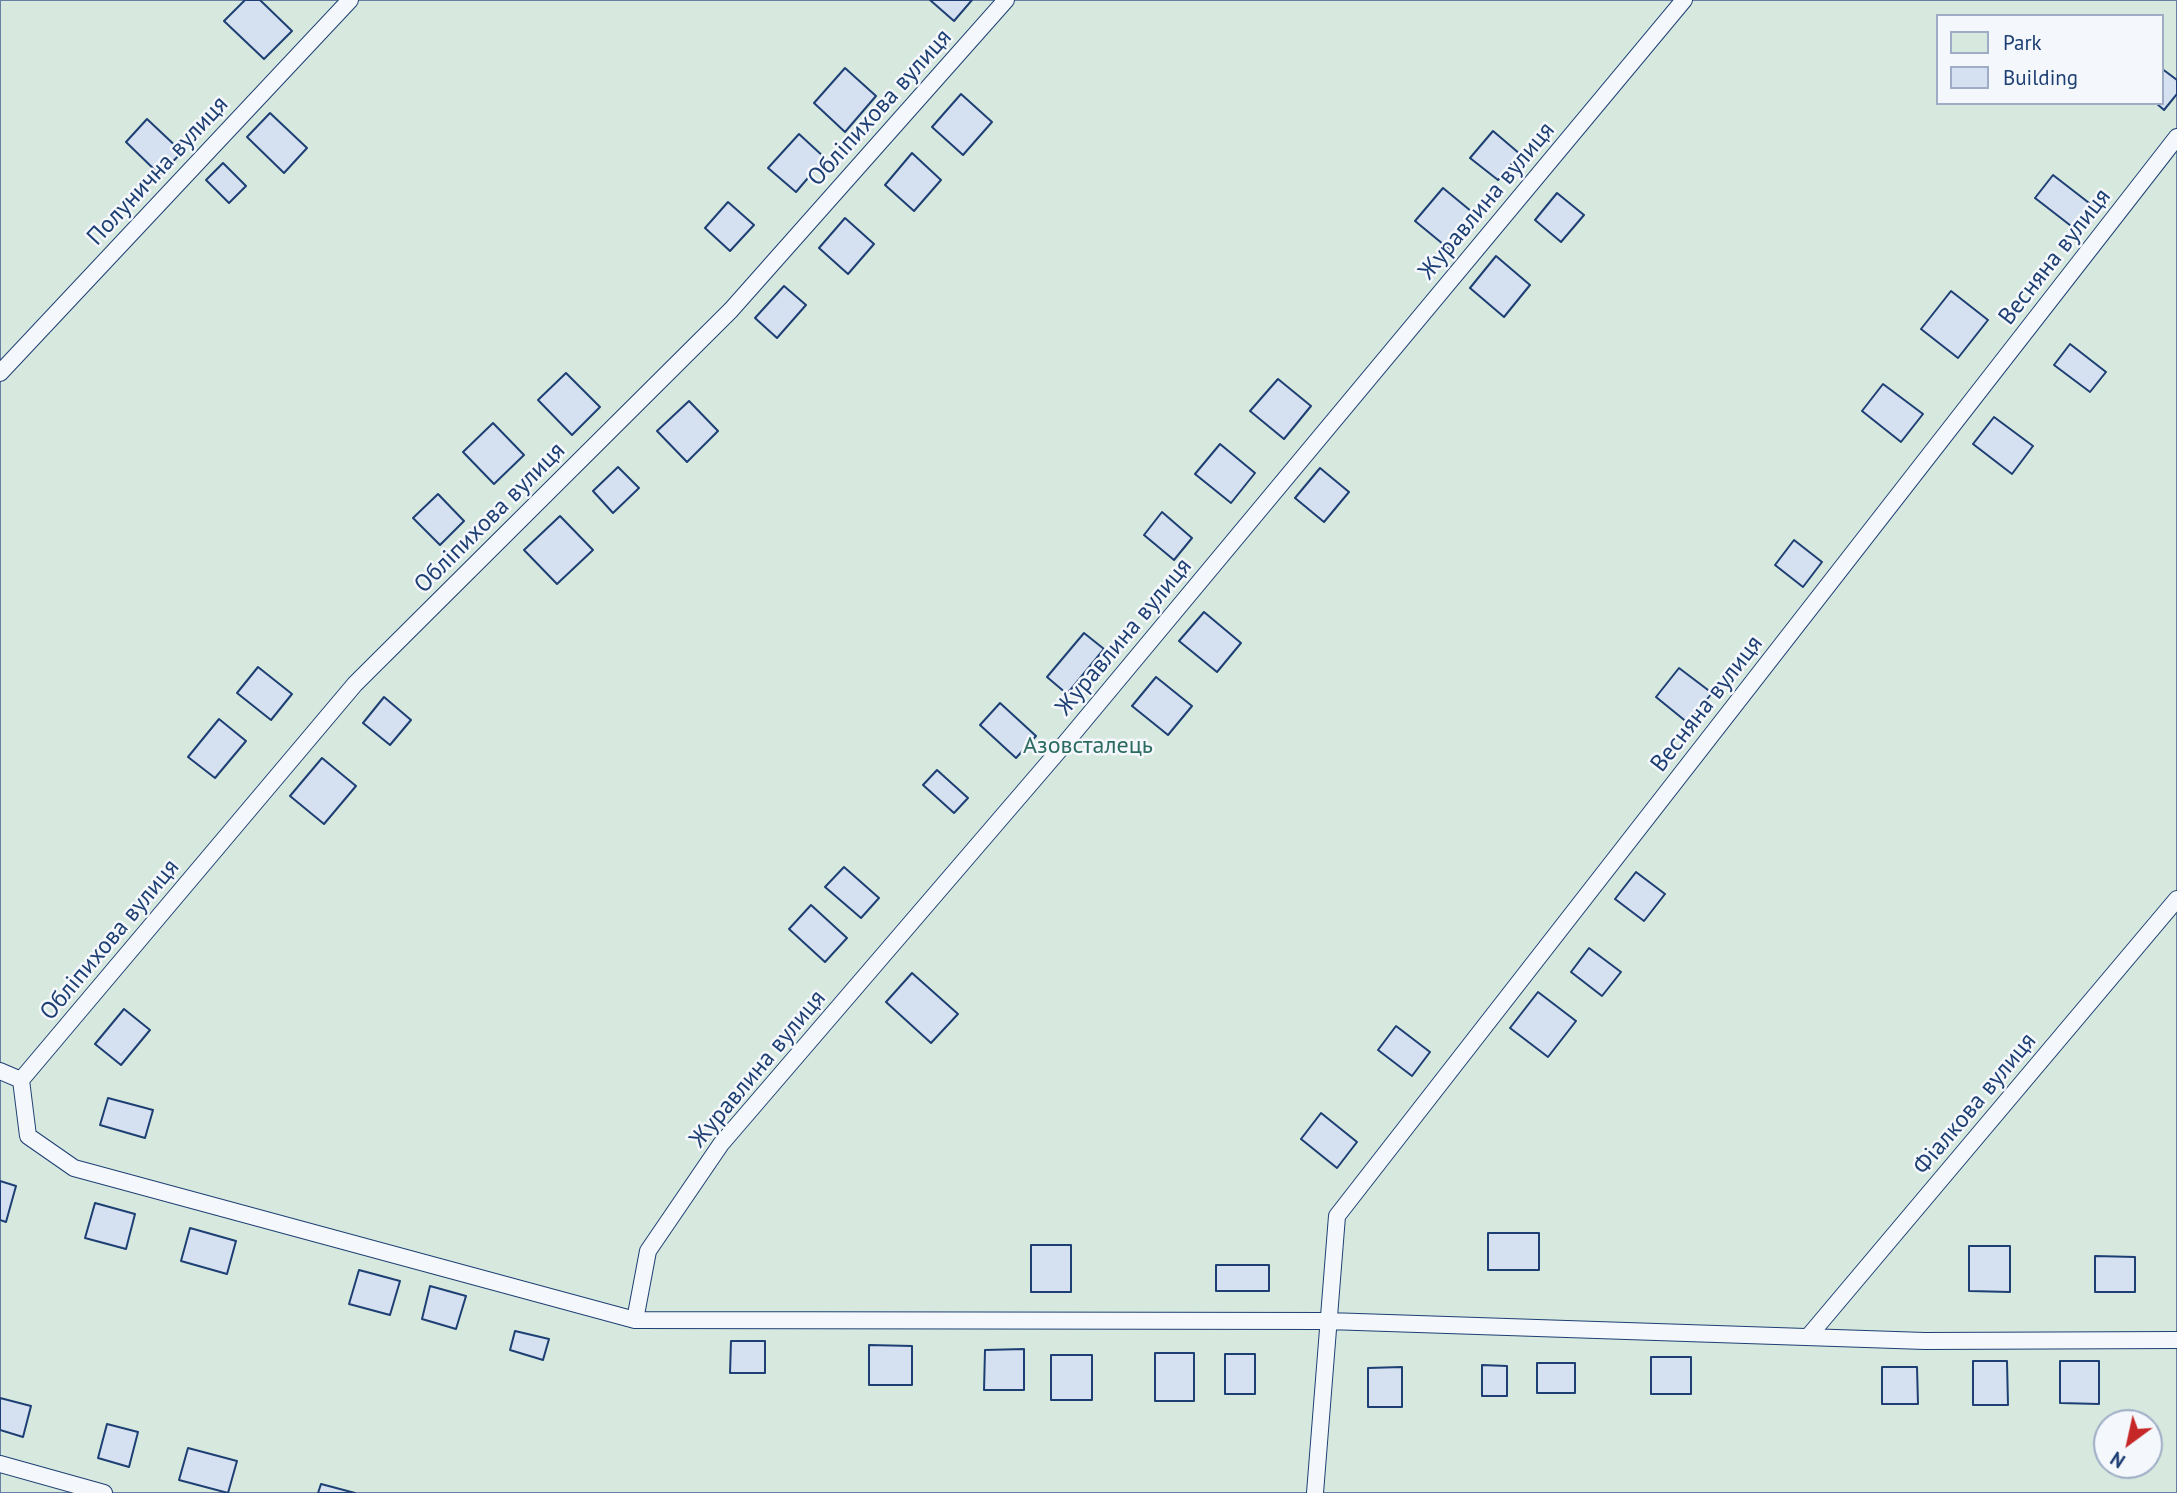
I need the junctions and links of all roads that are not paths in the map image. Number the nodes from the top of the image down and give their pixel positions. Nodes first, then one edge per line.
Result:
1 (350, 0) edge
2 (1006, 0) edge
3 (1684, 0) edge
4 (2177, 137) edge
5 (0, 373) edge
6 (2177, 899) edge
7 (0, 1071) edge
8 (21, 1080) junction
9 (635, 1320) junction
10 (1328, 1321) junction
11 (1808, 1338) junction
12 (2177, 1340) edge
13 (0, 1464) edge
14 (104, 1493) edge
15 (1315, 1493) edge

1 - 5 lane, Полунична вулиця
2 - 8 lane, Обліпихова вулиця
3 - 9 lane, Журавлина вулиця
4 - 10 lane, Весняна вулиця
6 - 11 lane, Фіалкова вулиця
7 - 8 lane
8 - 9 lane
9 - 10 lane
10 - 11 lane
10 - 15 lane, Весняна вулиця
11 - 12 lane
13 - 14 lane

